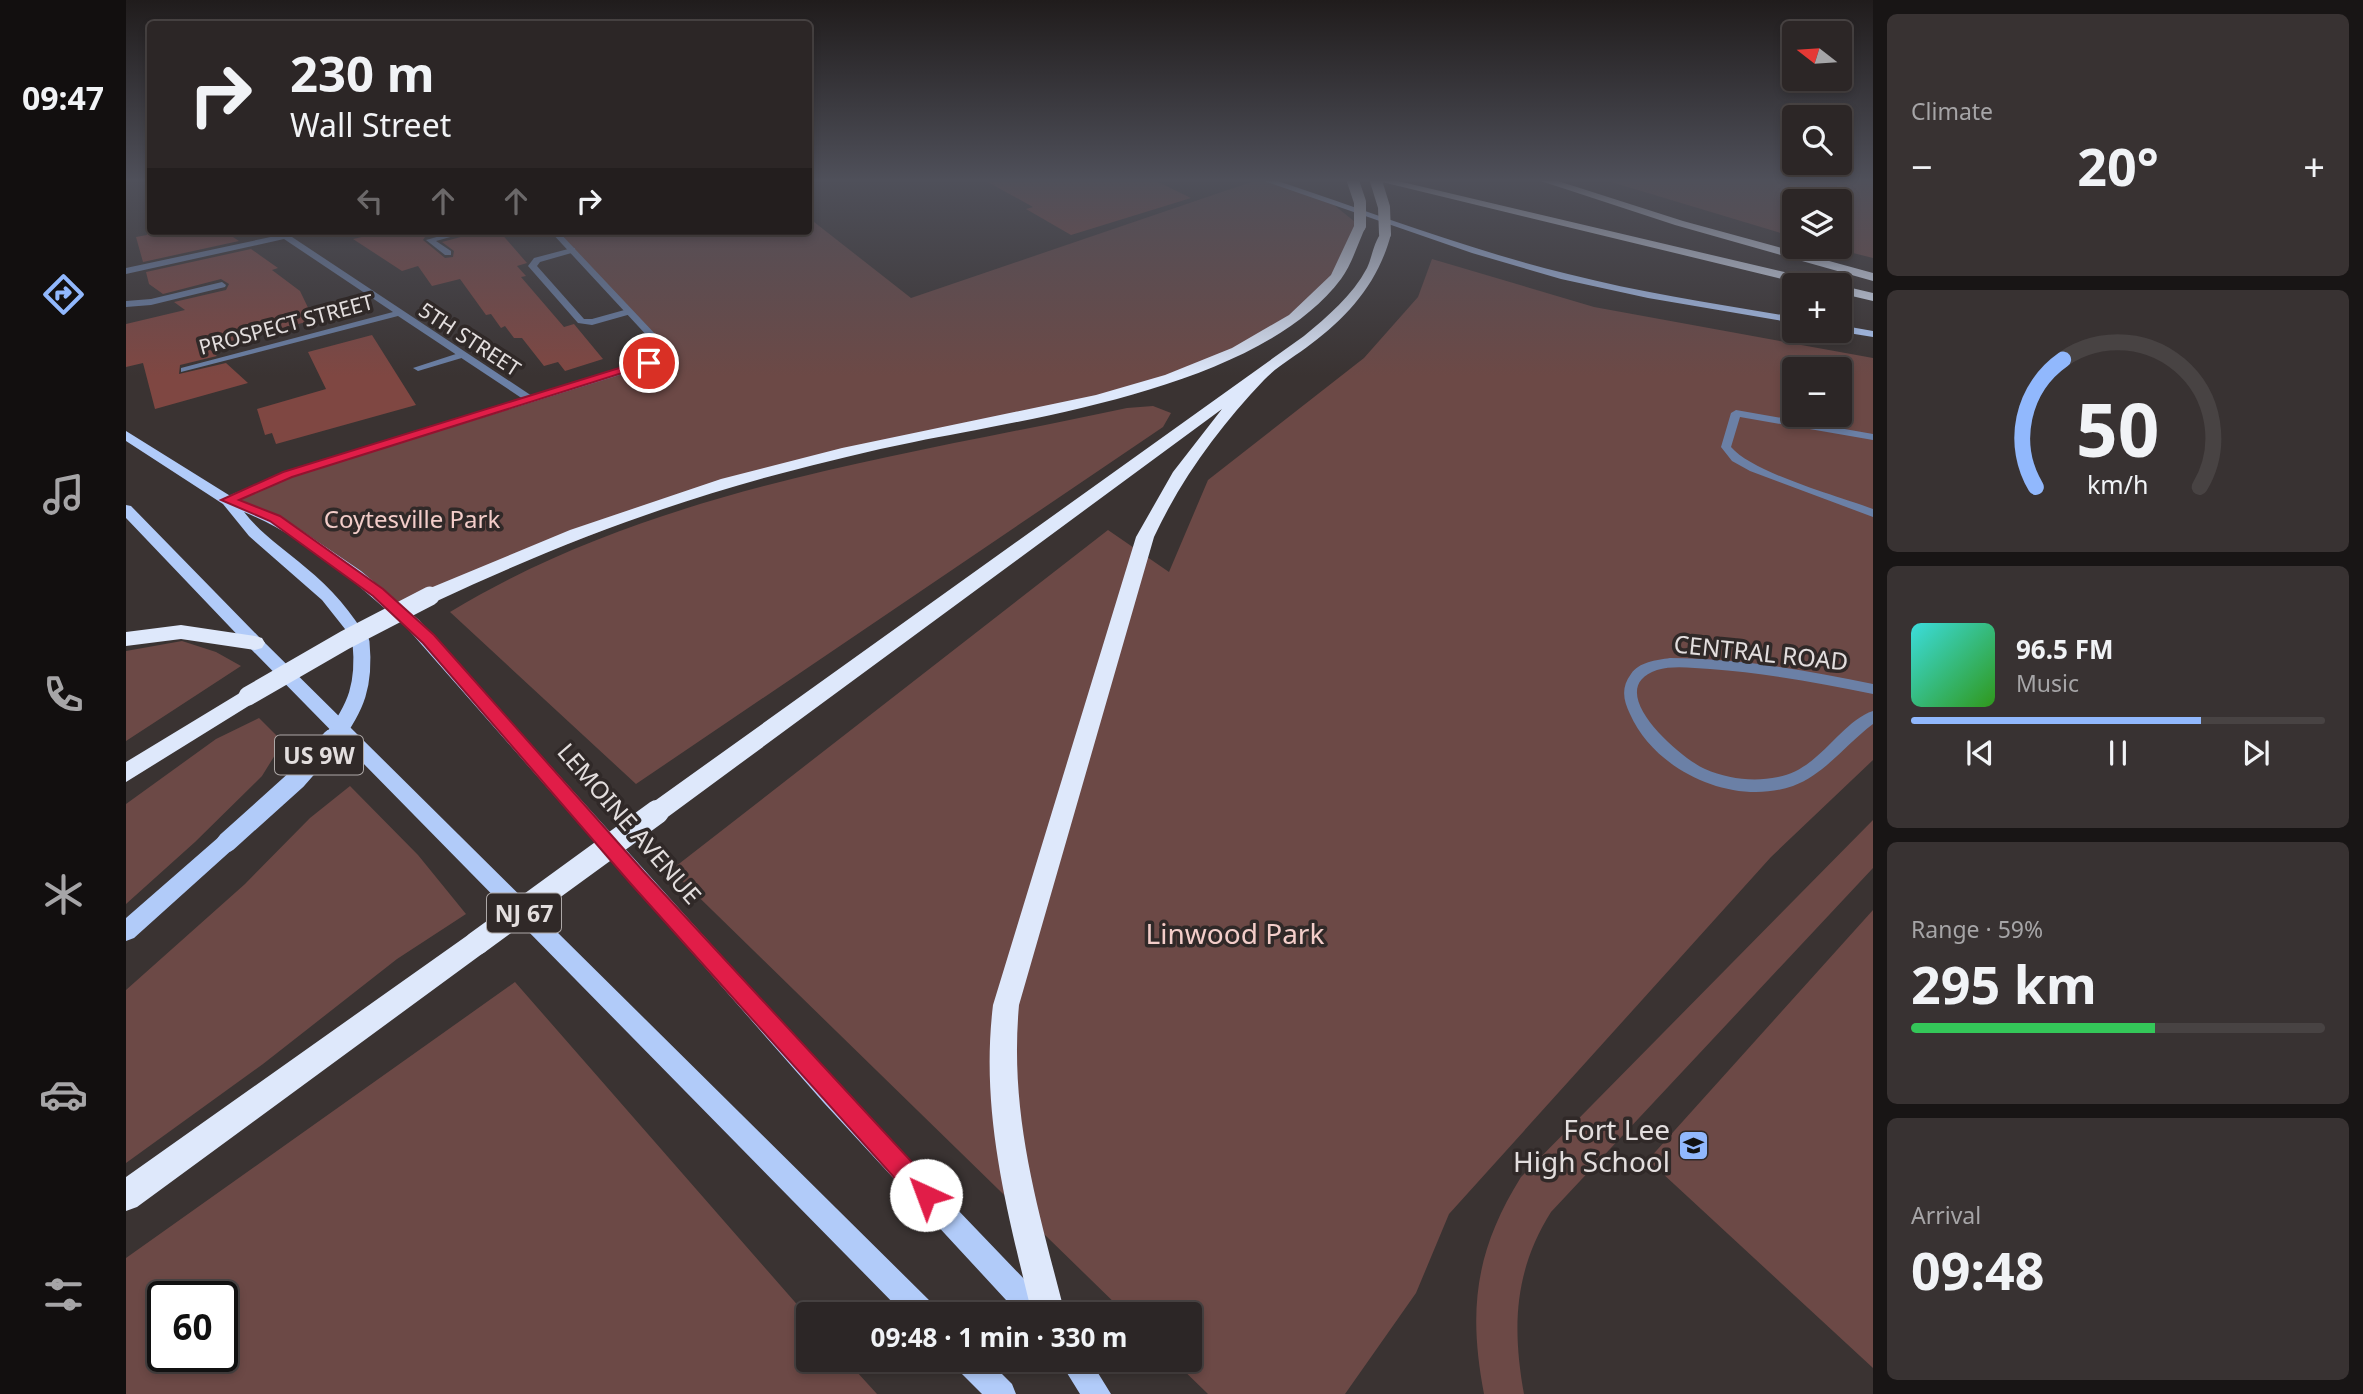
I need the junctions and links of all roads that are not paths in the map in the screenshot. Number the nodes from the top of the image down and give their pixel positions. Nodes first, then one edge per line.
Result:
1 (239, 246) edge
2 (300, 246) edge
3 (438, 246) edge
4 (568, 246) edge
5 (1354, 246) edge
6 (1382, 246) edge
7 (1461, 246) edge
8 (1658, 246) edge
9 (1762, 246) edge
10 (572, 250) junction
11 (448, 253) dead end
12 (126, 271) edge
13 (1782, 276) edge
14 (1873, 277) edge
15 (222, 285) dead end
16 (1852, 292) edge
17 (1873, 297) edge
18 (126, 304) edge
19 (628, 312) junction
20 (398, 313) junction
21 (1782, 318) edge
22 (1852, 330) edge
23 (1873, 334) edge
24 (462, 355) junction
25 (418, 368) dead end
26 (184, 370) dead end
27 (1259, 376) junction
28 (531, 400) junction
29 (126, 435) edge
30 (1873, 437) edge
31 (228, 500) junction
32 (126, 509) edge
33 (1873, 513) edge
34 (126, 639) edge
35 (255, 643) junction
36 (1873, 689) edge
37 (1873, 716) edge
38 (126, 773) edge
39 (126, 931) edge
40 (126, 1196) edge
41 (911, 1302) edge
42 (1027, 1302) edge
43 (1045, 1302) edge
44 (980, 1372) edge
45 (1081, 1372) edge
46 (1002, 1394) edge
47 (1097, 1394) edge

1 - 12 street
2 - 20 street, 5TH STREET
3 - 11 street
4 - 10 street
5 - 38 highway, bridge
6 - 27 highway, bridge
7 - 21 main road
8 - 13 highway
9 - 14 highway
10 - 19 street
10 - 19 street
15 - 18 street
16 - 17 highway
19 - 28 street
20 - 24 street, 5TH STREET
20 - 26 street, PROSPECT STREET
22 - 23 main road
24 - 25 street
24 - 28 street, 5TH STREET
27 - 40 highway, bridge
27 - 43 highway
28 - 31 street
29 - 31 main road, LEMOINE AVENUE / US 9W
30 - 33 street
31 - 39 main road, US 9W, bridge
31 - 42 main road, LEMOINE AVENUE
32 - 35 main road, NJ 67
34 - 35 highway
35 - 41 main road, NJ 67
36 - 37 street, CENTRAL ROAD
44 - 46 main road
45 - 47 main road

